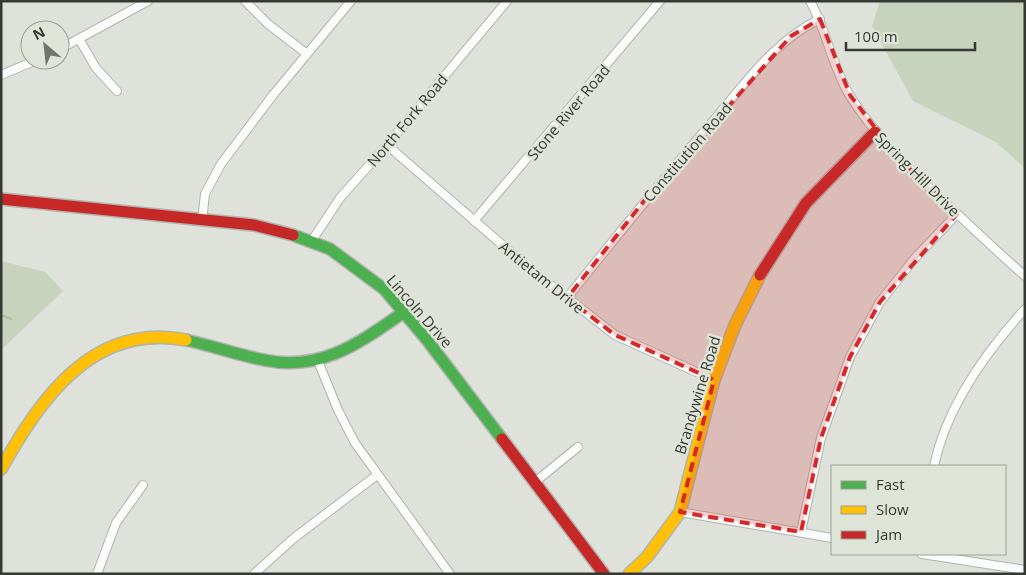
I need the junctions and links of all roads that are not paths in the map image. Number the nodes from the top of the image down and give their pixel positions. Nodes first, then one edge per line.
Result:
1 (148, 1) edge
2 (245, 1) edge
3 (351, 1) edge
4 (507, 1) edge
5 (660, 1) edge
6 (810, 1) edge
7 (820, 19) junction
8 (79, 39) junction
9 (70, 44) edge
10 (307, 54) junction
11 (20, 67) edge
12 (1, 75) edge
13 (117, 91) dead end
14 (875, 132) junction
15 (387, 145) junction
16 (1, 199) edge
17 (957, 214) junction
18 (202, 220) junction
19 (474, 221) junction
20 (311, 242) junction
21 (1025, 276) edge
22 (567, 298) junction
23 (1025, 309) edge
24 (404, 312) junction
25 (318, 360) junction
26 (714, 380) junction
27 (578, 447) dead end
28 (934, 465) edge
29 (1, 469) edge
30 (377, 475) junction
31 (536, 482) junction
32 (143, 485) dead end
33 (680, 512) junction
34 (801, 532) junction
35 (831, 538) edge
36 (928, 555) edge
37 (1025, 570) edge
38 (97, 574) edge
39 (254, 574) edge
40 (450, 574) edge
41 (604, 574) edge
42 (629, 574) edge

1 - 8 street
2 - 10 street
3 - 10 street
4 - 15 street, North Fork Road
5 - 19 street, Stone River Road
6 - 7 street, Spring Hill Drive
7 - 14 street, Spring Hill Drive
7 - 22 street, Constitution Road
8 - 9 street
8 - 13 street
10 - 18 street
11 - 12 street
14 - 17 street, Spring Hill Drive
14 - 26 street, Brandywine Road
15 - 19 street, Antietam Drive
15 - 20 street, North Fork Road
16 - 18 street, Lincoln Drive
17 - 21 street, Spring Hill Drive
17 - 34 street
18 - 20 street, Lincoln Drive
19 - 22 street, Antietam Drive
20 - 24 street, Lincoln Drive
22 - 26 street, Antietam Drive
23 - 28 street
24 - 25 street
24 - 31 street, Lincoln Drive
25 - 29 street
25 - 30 street
26 - 33 street, Brandywine Road
27 - 31 street
30 - 39 street
30 - 40 street
31 - 41 street, Lincoln Drive
32 - 38 street
33 - 34 street
33 - 42 street, Brandywine Road
34 - 35 street
36 - 37 street

